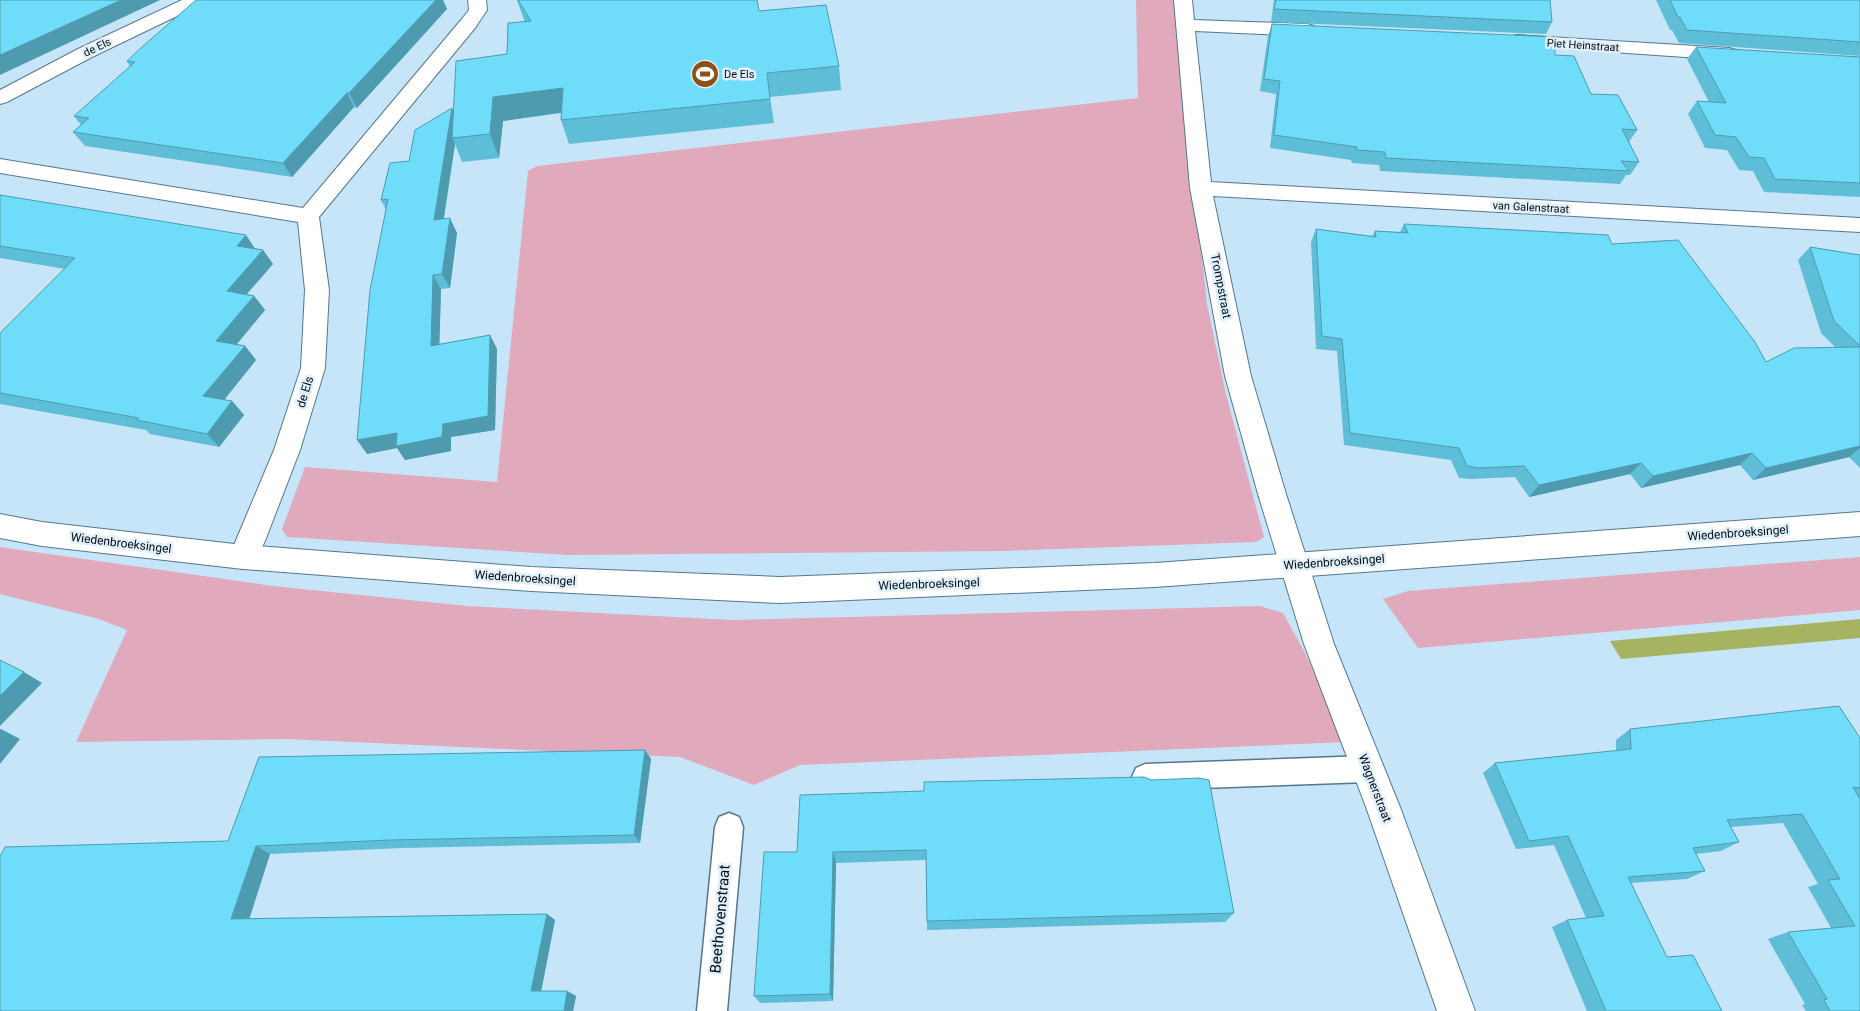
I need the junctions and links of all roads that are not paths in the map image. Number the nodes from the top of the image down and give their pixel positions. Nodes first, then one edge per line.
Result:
1 (196, 0) edge
2 (477, 0) edge
3 (1183, 0) edge
4 (1186, 25) junction
5 (1325, 31) edge
6 (1503, 40) edge
7 (1746, 56) edge
8 (0, 98) edge
9 (0, 166) edge
10 (1201, 188) junction
11 (308, 216) junction
12 (1860, 225) edge
13 (1860, 524) edge
14 (0, 526) edge
15 (243, 557) junction
16 (1295, 565) junction
17 (1368, 769) junction
18 (1145, 777) edge
19 (729, 827) dead end
20 (712, 1011) edge
21 (1456, 1011) edge

1 - 8 street, de Els
2 - 11 street
3 - 4 street, Trompstraat
4 - 5 street
4 - 10 street, Trompstraat
6 - 7 street, Piet Heinstraat
9 - 11 street
10 - 12 street, van Galenstraat
10 - 16 street, Trompstraat
11 - 15 street, de Els
13 - 16 street, Wiedenbroeksingel
14 - 15 street, Wiedenbroeksingel
15 - 16 street, Wiedenbroeksingel
16 - 17 street, Wagnerstraat
17 - 18 lane
17 - 21 street, Wagnerstraat
19 - 20 lane, Beethovenstraat

